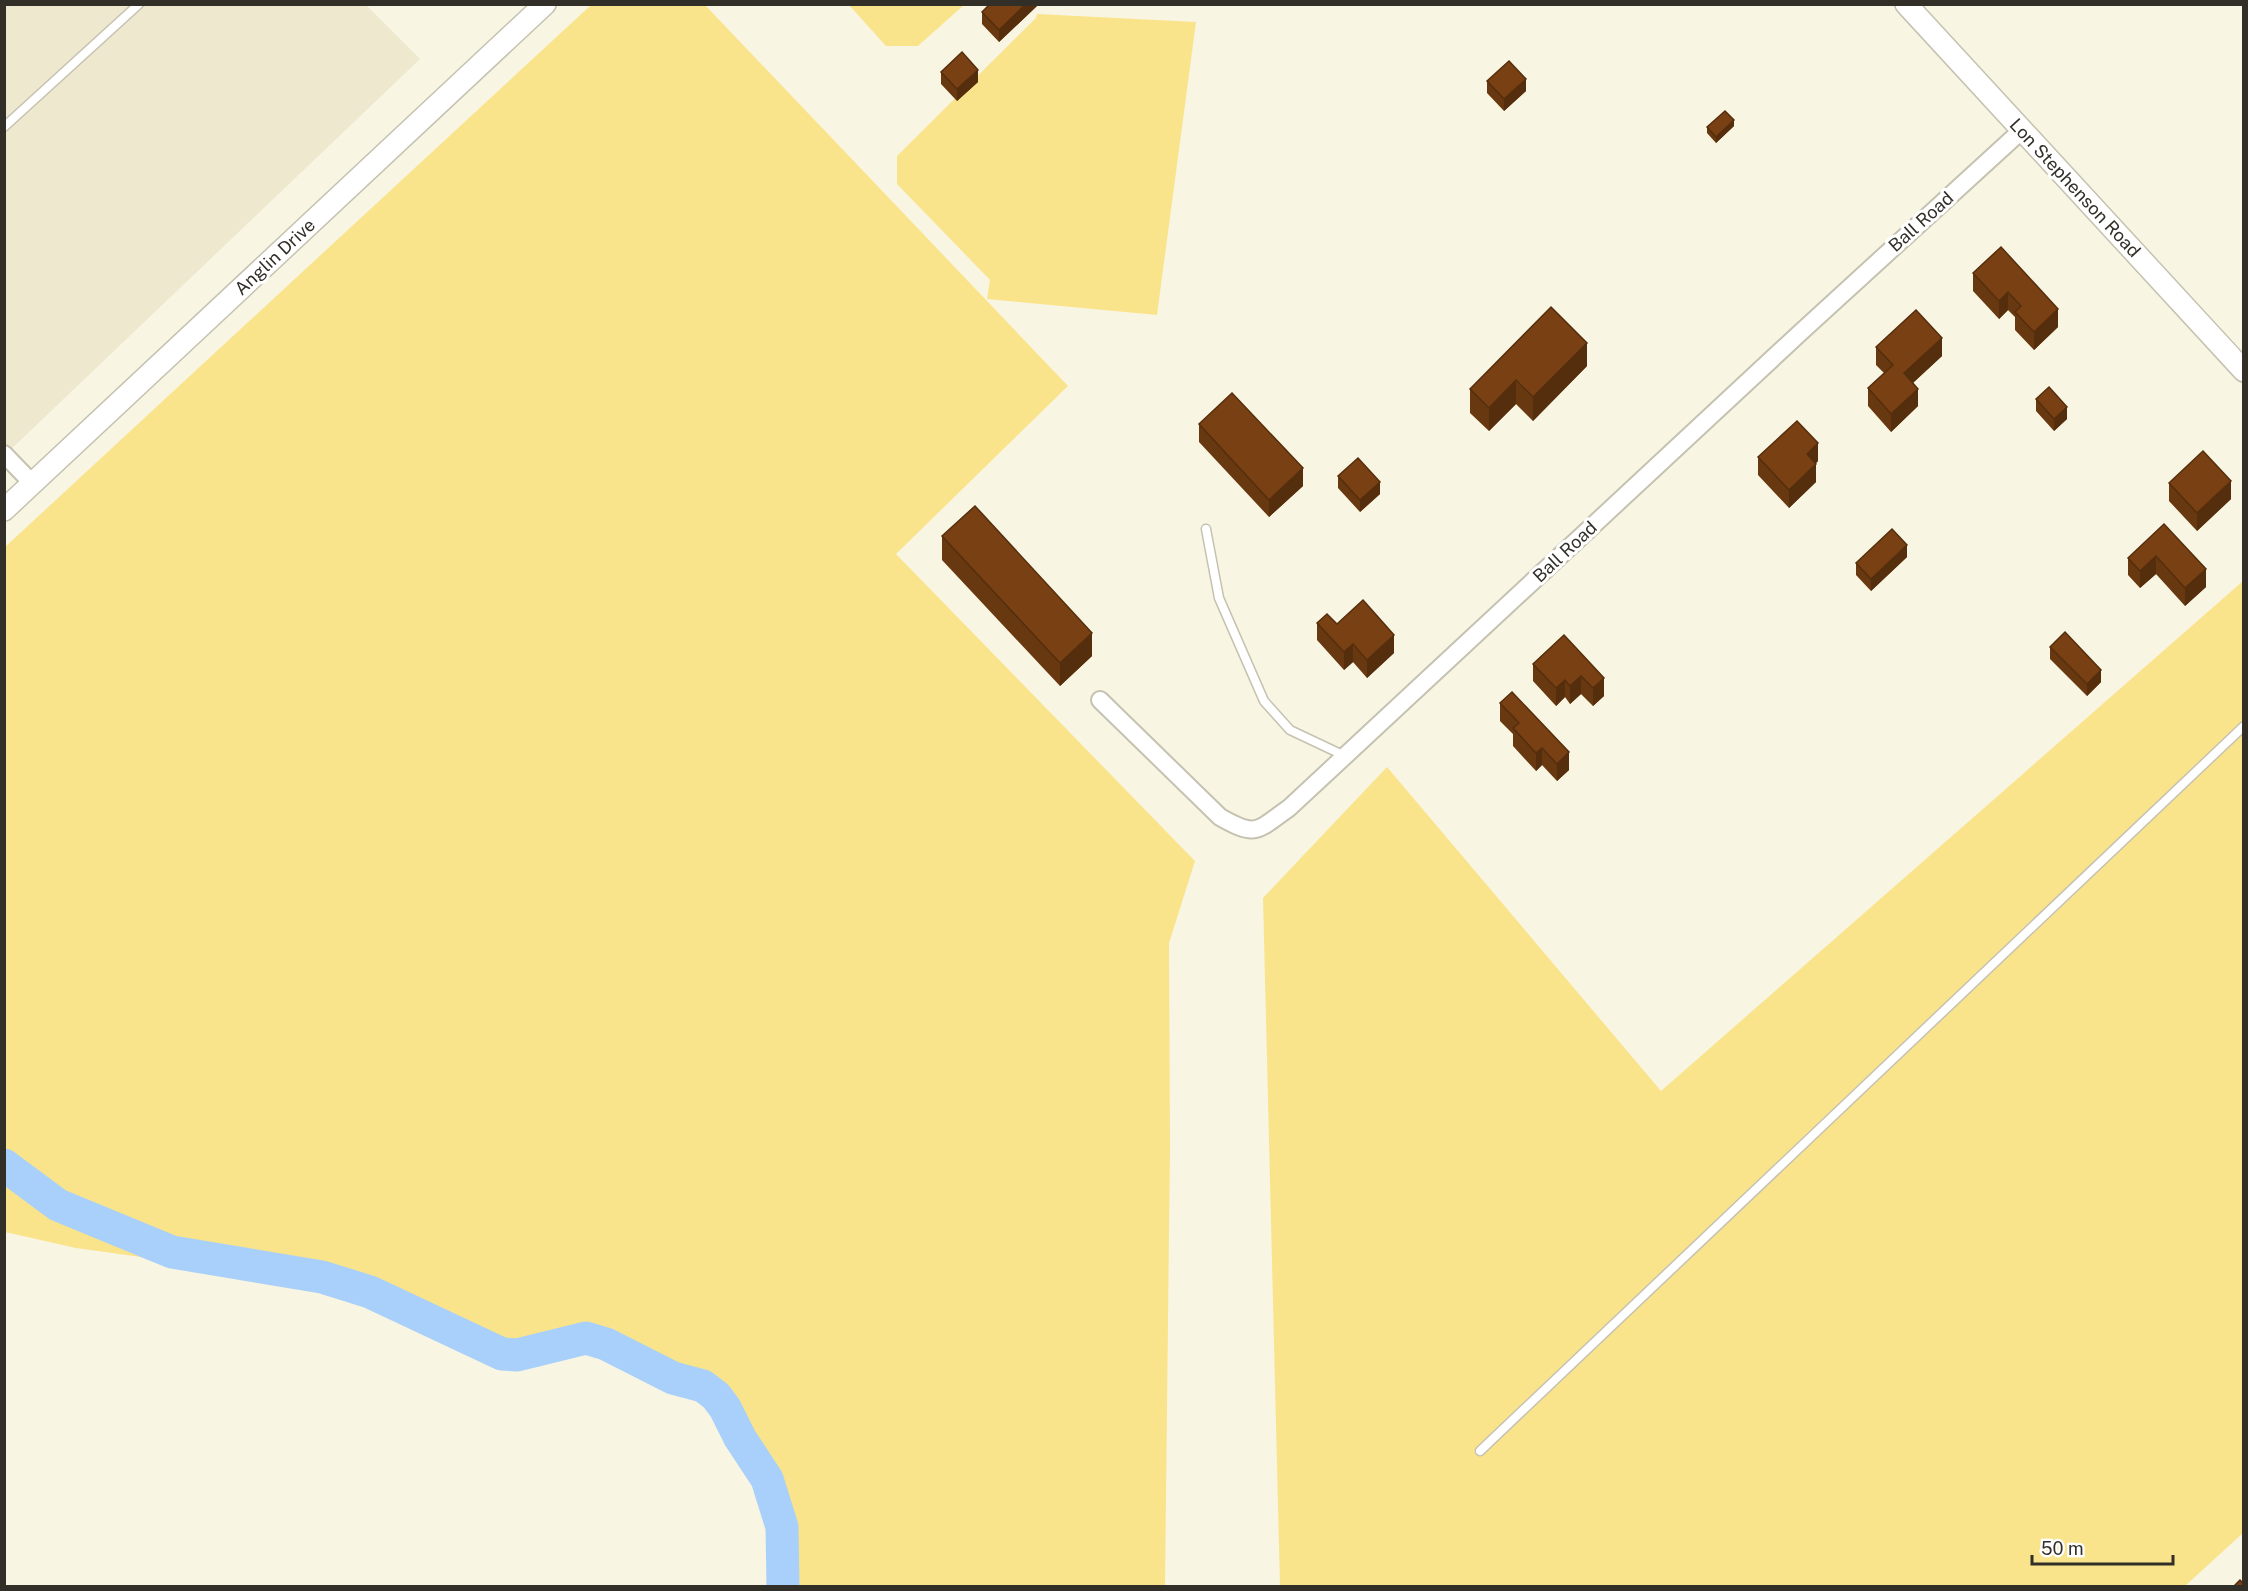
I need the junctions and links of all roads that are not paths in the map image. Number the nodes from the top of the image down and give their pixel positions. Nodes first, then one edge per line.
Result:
1 (139, 4) edge
2 (545, 4) edge
3 (1906, 4) edge
4 (4, 127) edge
5 (2022, 130) junction
6 (2244, 371) edge
7 (4, 454) edge
8 (33, 484) junction
9 (4, 510) edge
10 (1206, 529) dead end
11 (1100, 700) dead end
12 (2244, 726) edge
13 (1345, 757) junction
14 (1480, 1451) dead end

1 - 4 lane
2 - 8 street, Anglin Drive
3 - 5 street, Lon Stephenson Road
5 - 6 street, Lon Stephenson Road
5 - 13 street, Ball Road
7 - 8 street
8 - 9 street, Anglin Drive
10 - 13 lane
11 - 13 street, Ball Road
12 - 14 lane

